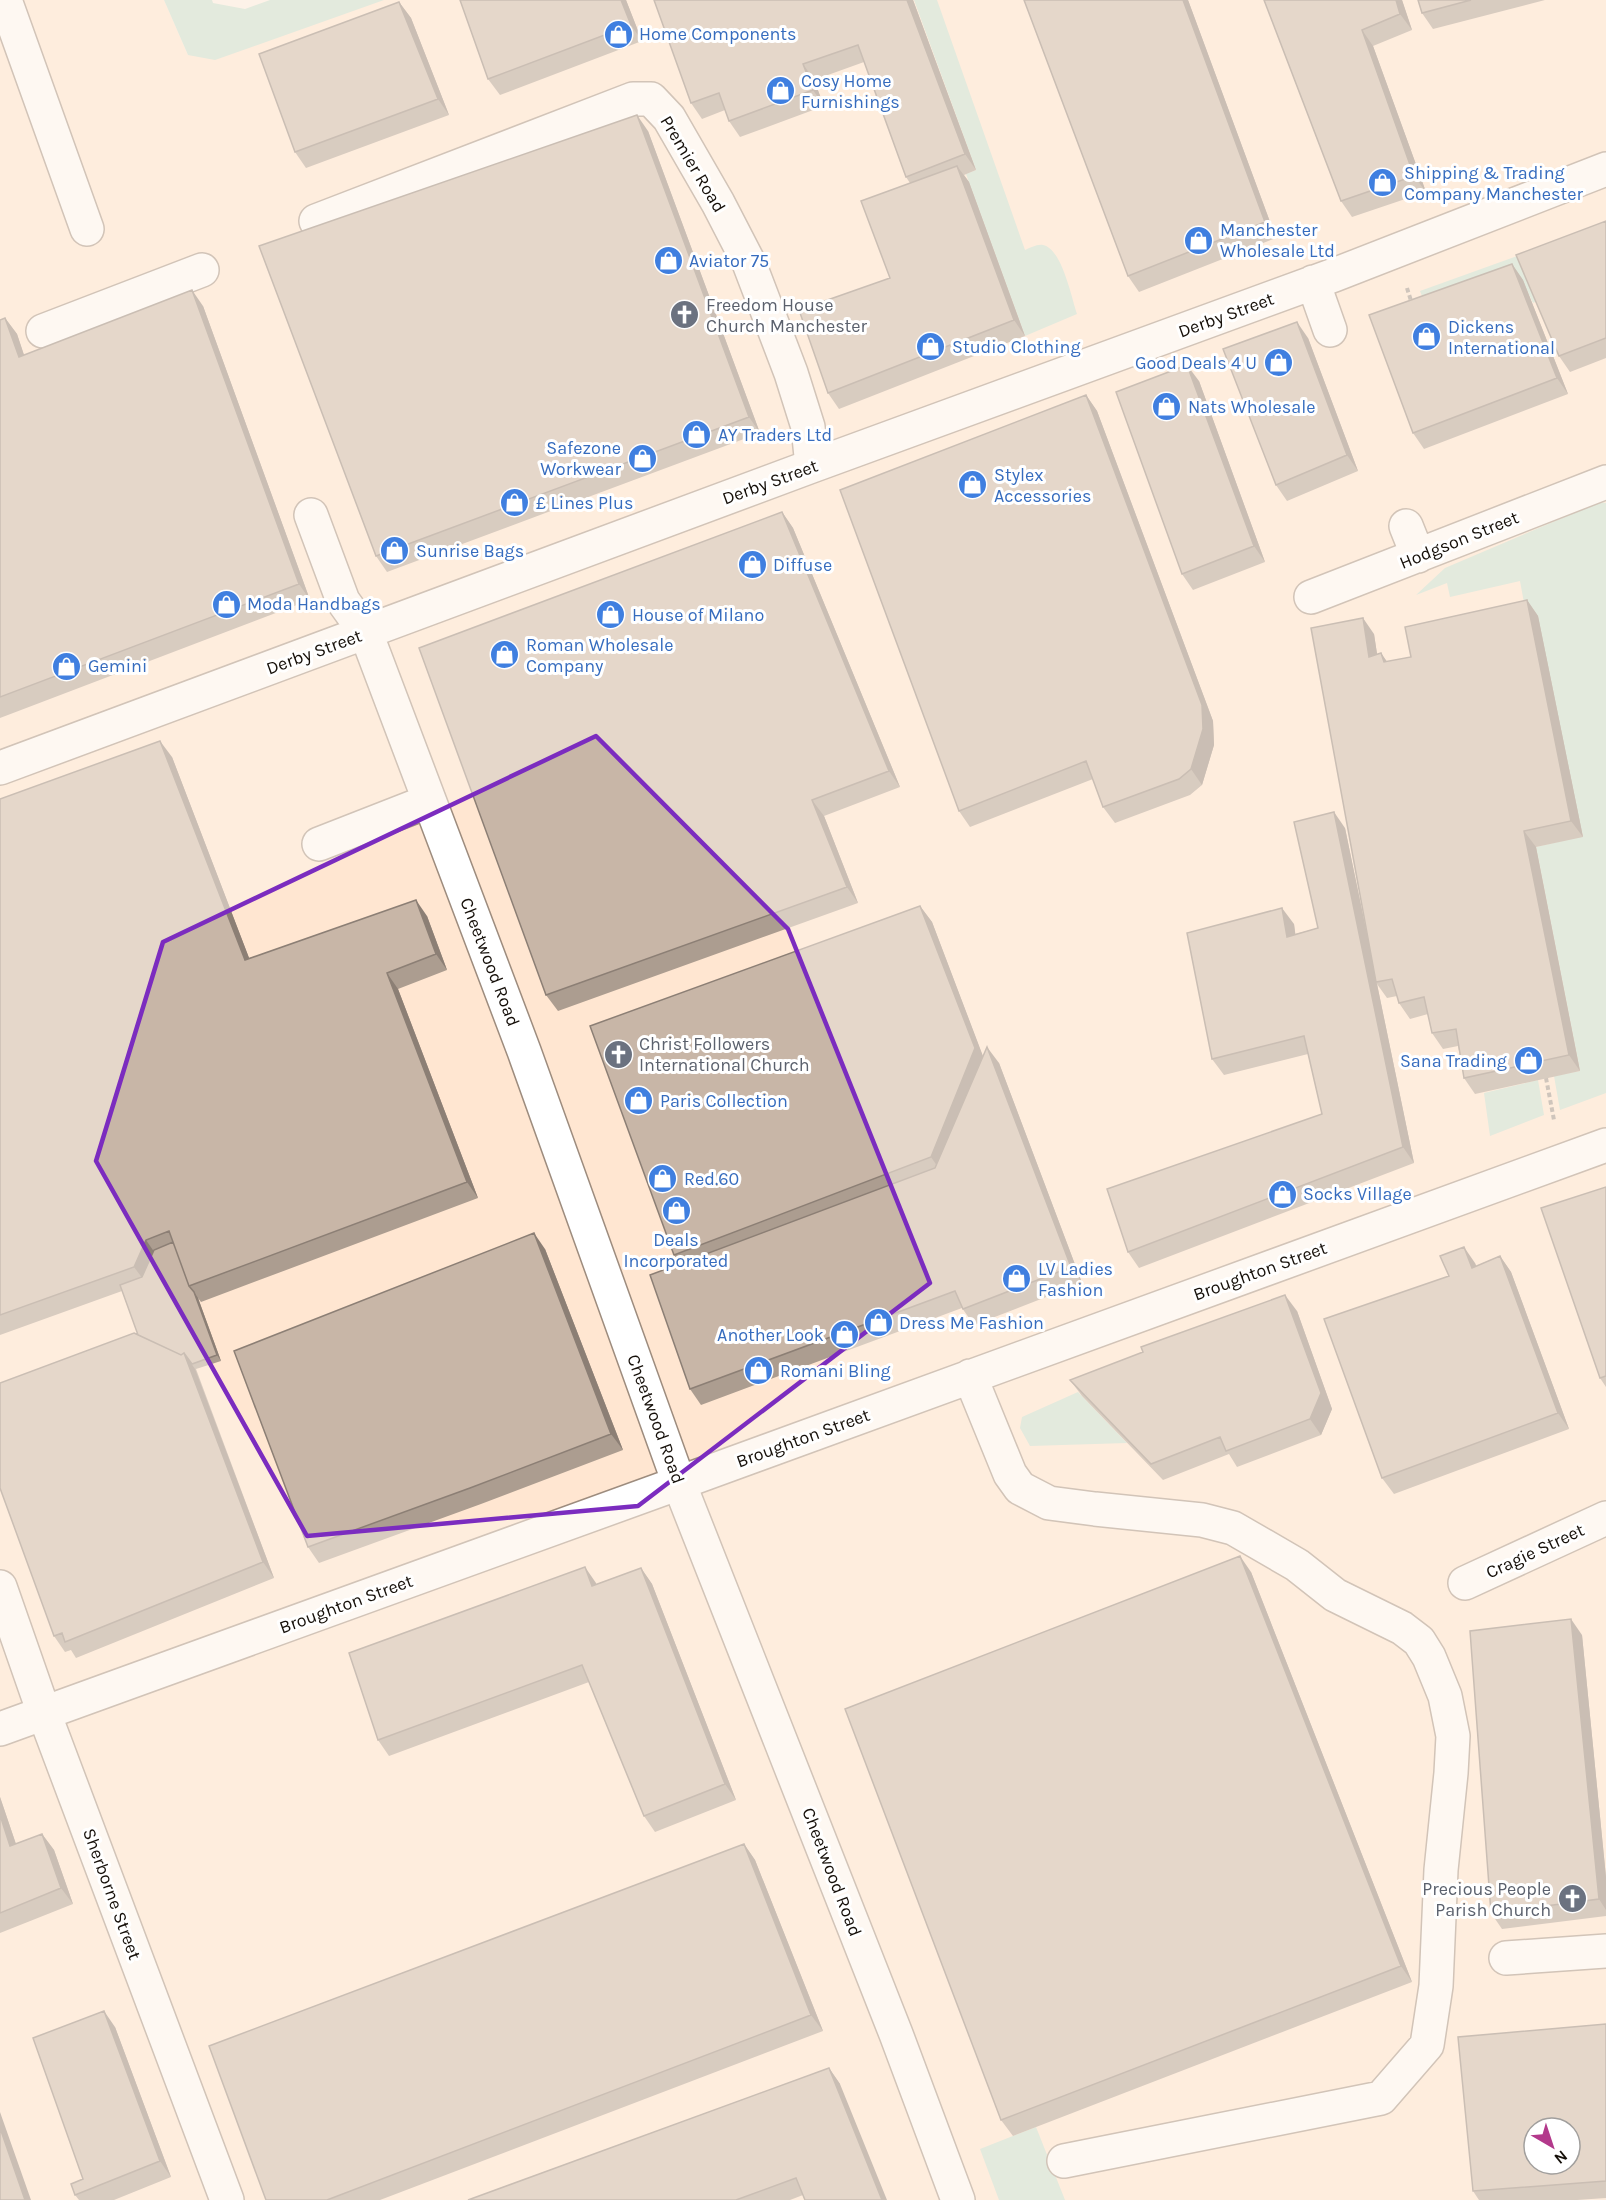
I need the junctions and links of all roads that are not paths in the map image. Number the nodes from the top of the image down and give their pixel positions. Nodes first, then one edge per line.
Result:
1 (4, 0) edge
2 (1606, 169) edge
3 (316, 221) dead end
4 (87, 229) dead end
5 (202, 270) dead end
6 (1313, 282) junction
7 (1330, 330) dead end
8 (43, 331) dead end
9 (812, 466) junction
10 (1606, 482) edge
11 (311, 515) dead end
12 (1406, 526) dead end
13 (1418, 556) junction
14 (1311, 597) dead end
15 (366, 633) junction
16 (0, 768) edge
17 (429, 801) junction
18 (319, 844) dead end
19 (1606, 1145) edge
20 (970, 1376) junction
21 (680, 1484) junction
22 (1605, 1526) edge
23 (1465, 1583) dead end
24 (0, 1587) edge
25 (44, 1713) junction
26 (0, 1729) edge
27 (1606, 1951) edge
28 (1506, 1958) dead end
29 (1064, 2161) dead end
30 (227, 2200) edge
31 (958, 2200) edge

1 - 4 street
2 - 6 street, Derby Street
3 - 9 street, Premier Road
5 - 8 street
6 - 7 street
6 - 9 street, Derby Street
9 - 15 street, Derby Street
10 - 13 street, Hodgson Street
11 - 15 street, Cheetwood Road
12 - 13 street
13 - 14 street, Hodgson Street
15 - 16 street, Derby Street
15 - 17 street, Cheetwood Road
17 - 18 street
17 - 21 street, Cheetwood Road
19 - 20 street, Broughton Street
20 - 21 street, Broughton Street
20 - 29 street
21 - 25 street, Broughton Street
21 - 31 street, Cheetwood Road
22 - 23 street, Cragie Street
24 - 25 street, Sherborne Street
25 - 26 street, Broughton Street
25 - 30 street, Sherborne Street
27 - 28 street

